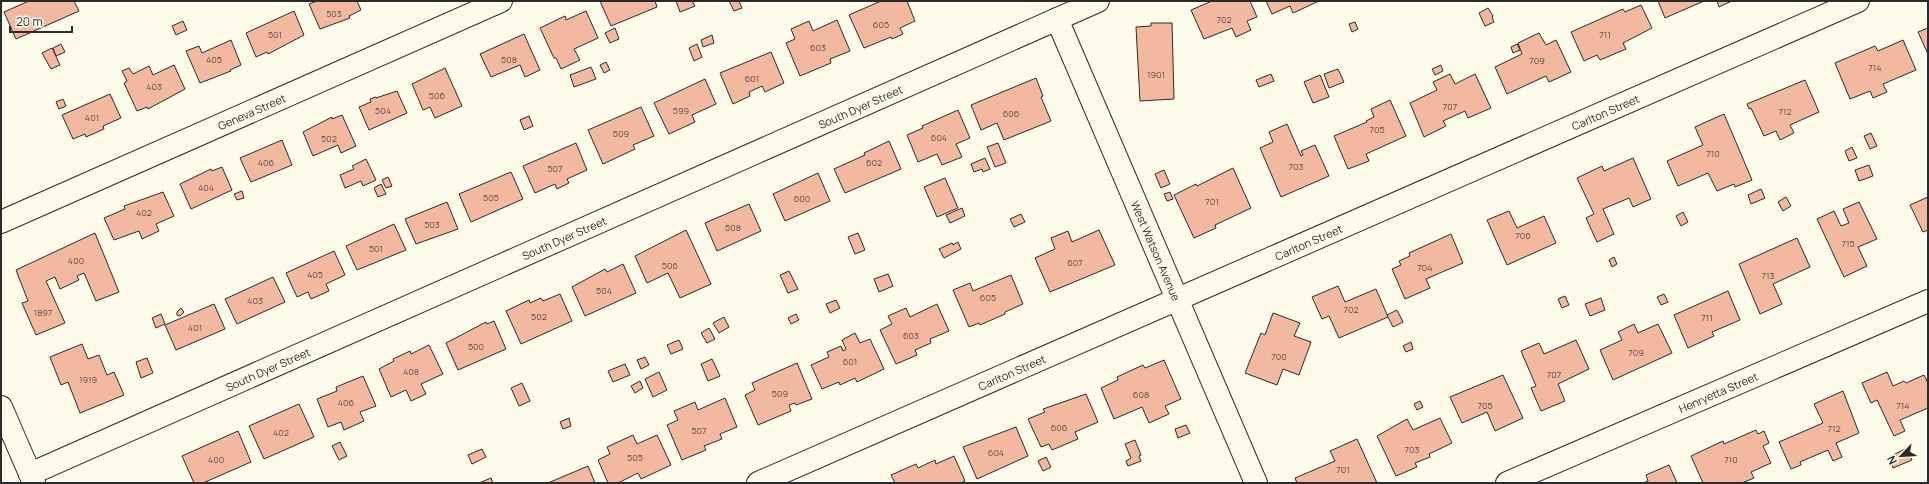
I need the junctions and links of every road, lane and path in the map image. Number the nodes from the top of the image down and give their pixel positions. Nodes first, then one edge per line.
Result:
1 (501, 1) edge
2 (1098, 1) edge
3 (1858, 1) edge
4 (1057, 19) junction
5 (1, 222) edge
6 (1176, 299) junction
7 (1928, 301) edge
8 (1, 407) edge
9 (32, 478) edge
10 (758, 483) edge
11 (1256, 483) edge
12 (1507, 483) edge

1 - 5 street, Geneva Street
2 - 4 street, South Dyer Street
3 - 6 street, Carlton Street
4 - 6 street, West Watson Avenue
4 - 9 street, South Dyer Street
6 - 10 street, Carlton Street
6 - 11 street, West Watson Avenue
7 - 12 street, Henryetta Street
8 - 9 street

